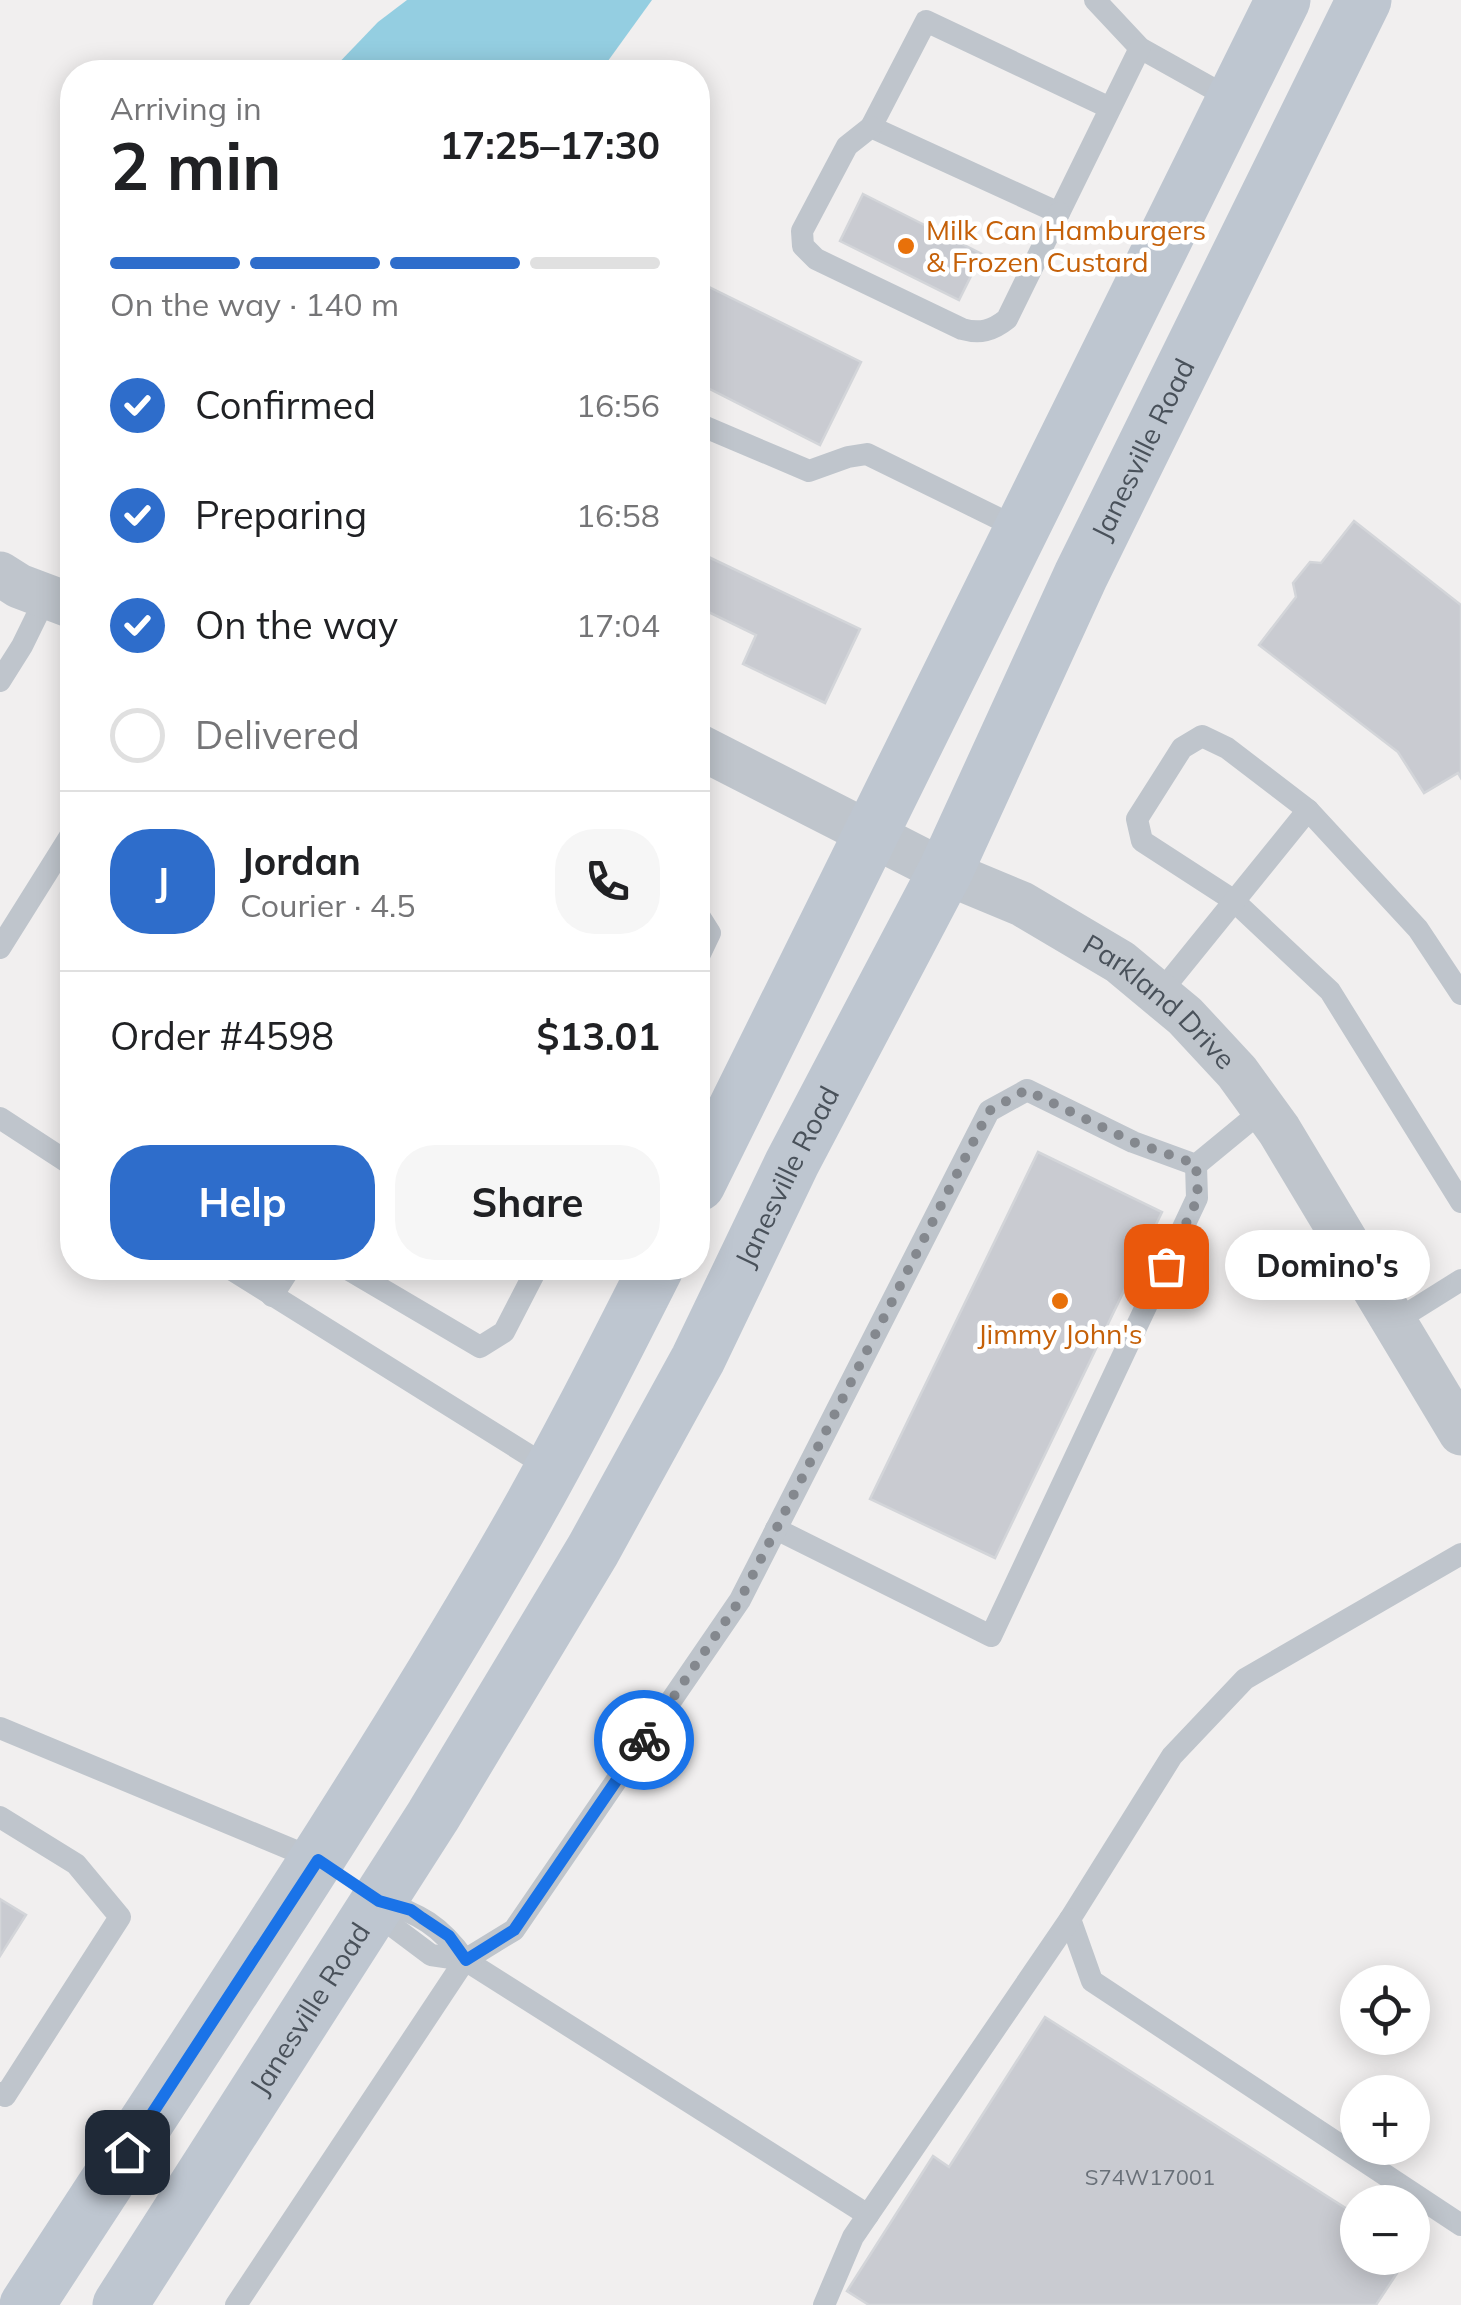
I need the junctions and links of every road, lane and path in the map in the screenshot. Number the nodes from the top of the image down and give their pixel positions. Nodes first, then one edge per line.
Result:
1 (1095, 0) edge
2 (1282, 0) edge
3 (1364, 0) edge
4 (1140, 48) junction
5 (1233, 100) junction
6 (1110, 108) junction
7 (871, 128) junction
8 (1059, 213) junction
9 (710, 429) edge
10 (1022, 530) junction
11 (0, 574) edge
12 (59, 601) edge
13 (0, 681) edge
14 (710, 752) edge
15 (1308, 810) junction
16 (871, 836) junction
17 (60, 852) edge
18 (945, 872) junction
19 (1232, 900) junction
20 (0, 948) edge
21 (1159, 994) junction
22 (1461, 994) edge
23 (1264, 1109) junction
24 (0, 1118) edge
25 (60, 1158) edge
26 (710, 1160) edge
27 (1196, 1164) junction
28 (1461, 1202) edge
29 (247, 1280) edge
30 (282, 1280) edge
31 (366, 1280) edge
32 (531, 1280) edge
33 (650, 1280) edge
34 (1461, 1280) edge
35 (272, 1296) junction
36 (1394, 1322) junction
37 (1461, 1433) edge
38 (552, 1469) junction
39 (776, 1530) junction
40 (1461, 1554) edge
41 (0, 1728) edge
42 (0, 1817) edge
43 (318, 1860) junction
44 (379, 1901) junction
45 (1070, 1919) junction
46 (466, 1960) junction
47 (0, 2092) edge
48 (868, 2215) junction
49 (1461, 2224) edge
50 (27, 2305) edge
51 (120, 2305) edge
52 (236, 2305) edge
53 (824, 2305) edge

1 - 4 lane
2 - 5 main road
3 - 18 main road, Janesville Road
4 - 5 lane
4 - 6 lane
5 - 10 main road
6 - 7 lane
6 - 8 lane
7 - 8 lane
7 - 8 lane
9 - 10 lane
10 - 16 main road
11 - 12 street
12 - 13 lane
14 - 16 street, Parkland Drive
15 - 19 lane
15 - 19 lane
15 - 22 lane
16 - 18 street, Parkland Drive
16 - 26 main road
17 - 20 lane
18 - 21 street, Parkland Drive
18 - 44 main road, Janesville Road
19 - 21 lane
19 - 28 lane
21 - 23 street, Parkland Drive
23 - 27 lane
23 - 36 street, Parkland Drive
24 - 25 lane
27 - 39 lane
27 - 39 lane
29 - 35 lane
30 - 35 lane
31 - 32 lane
33 - 38 main road
34 - 36 lane
35 - 38 lane
36 - 37 street, Parkland Drive
38 - 43 main road
39 - 46 lane
40 - 45 lane
41 - 43 lane
42 - 47 lane
43 - 44 main road
43 - 50 main road
44 - 46 lane
44 - 51 main road, Janesville Road
45 - 48 lane
45 - 49 lane
46 - 48 lane
46 - 52 lane
48 - 53 lane

